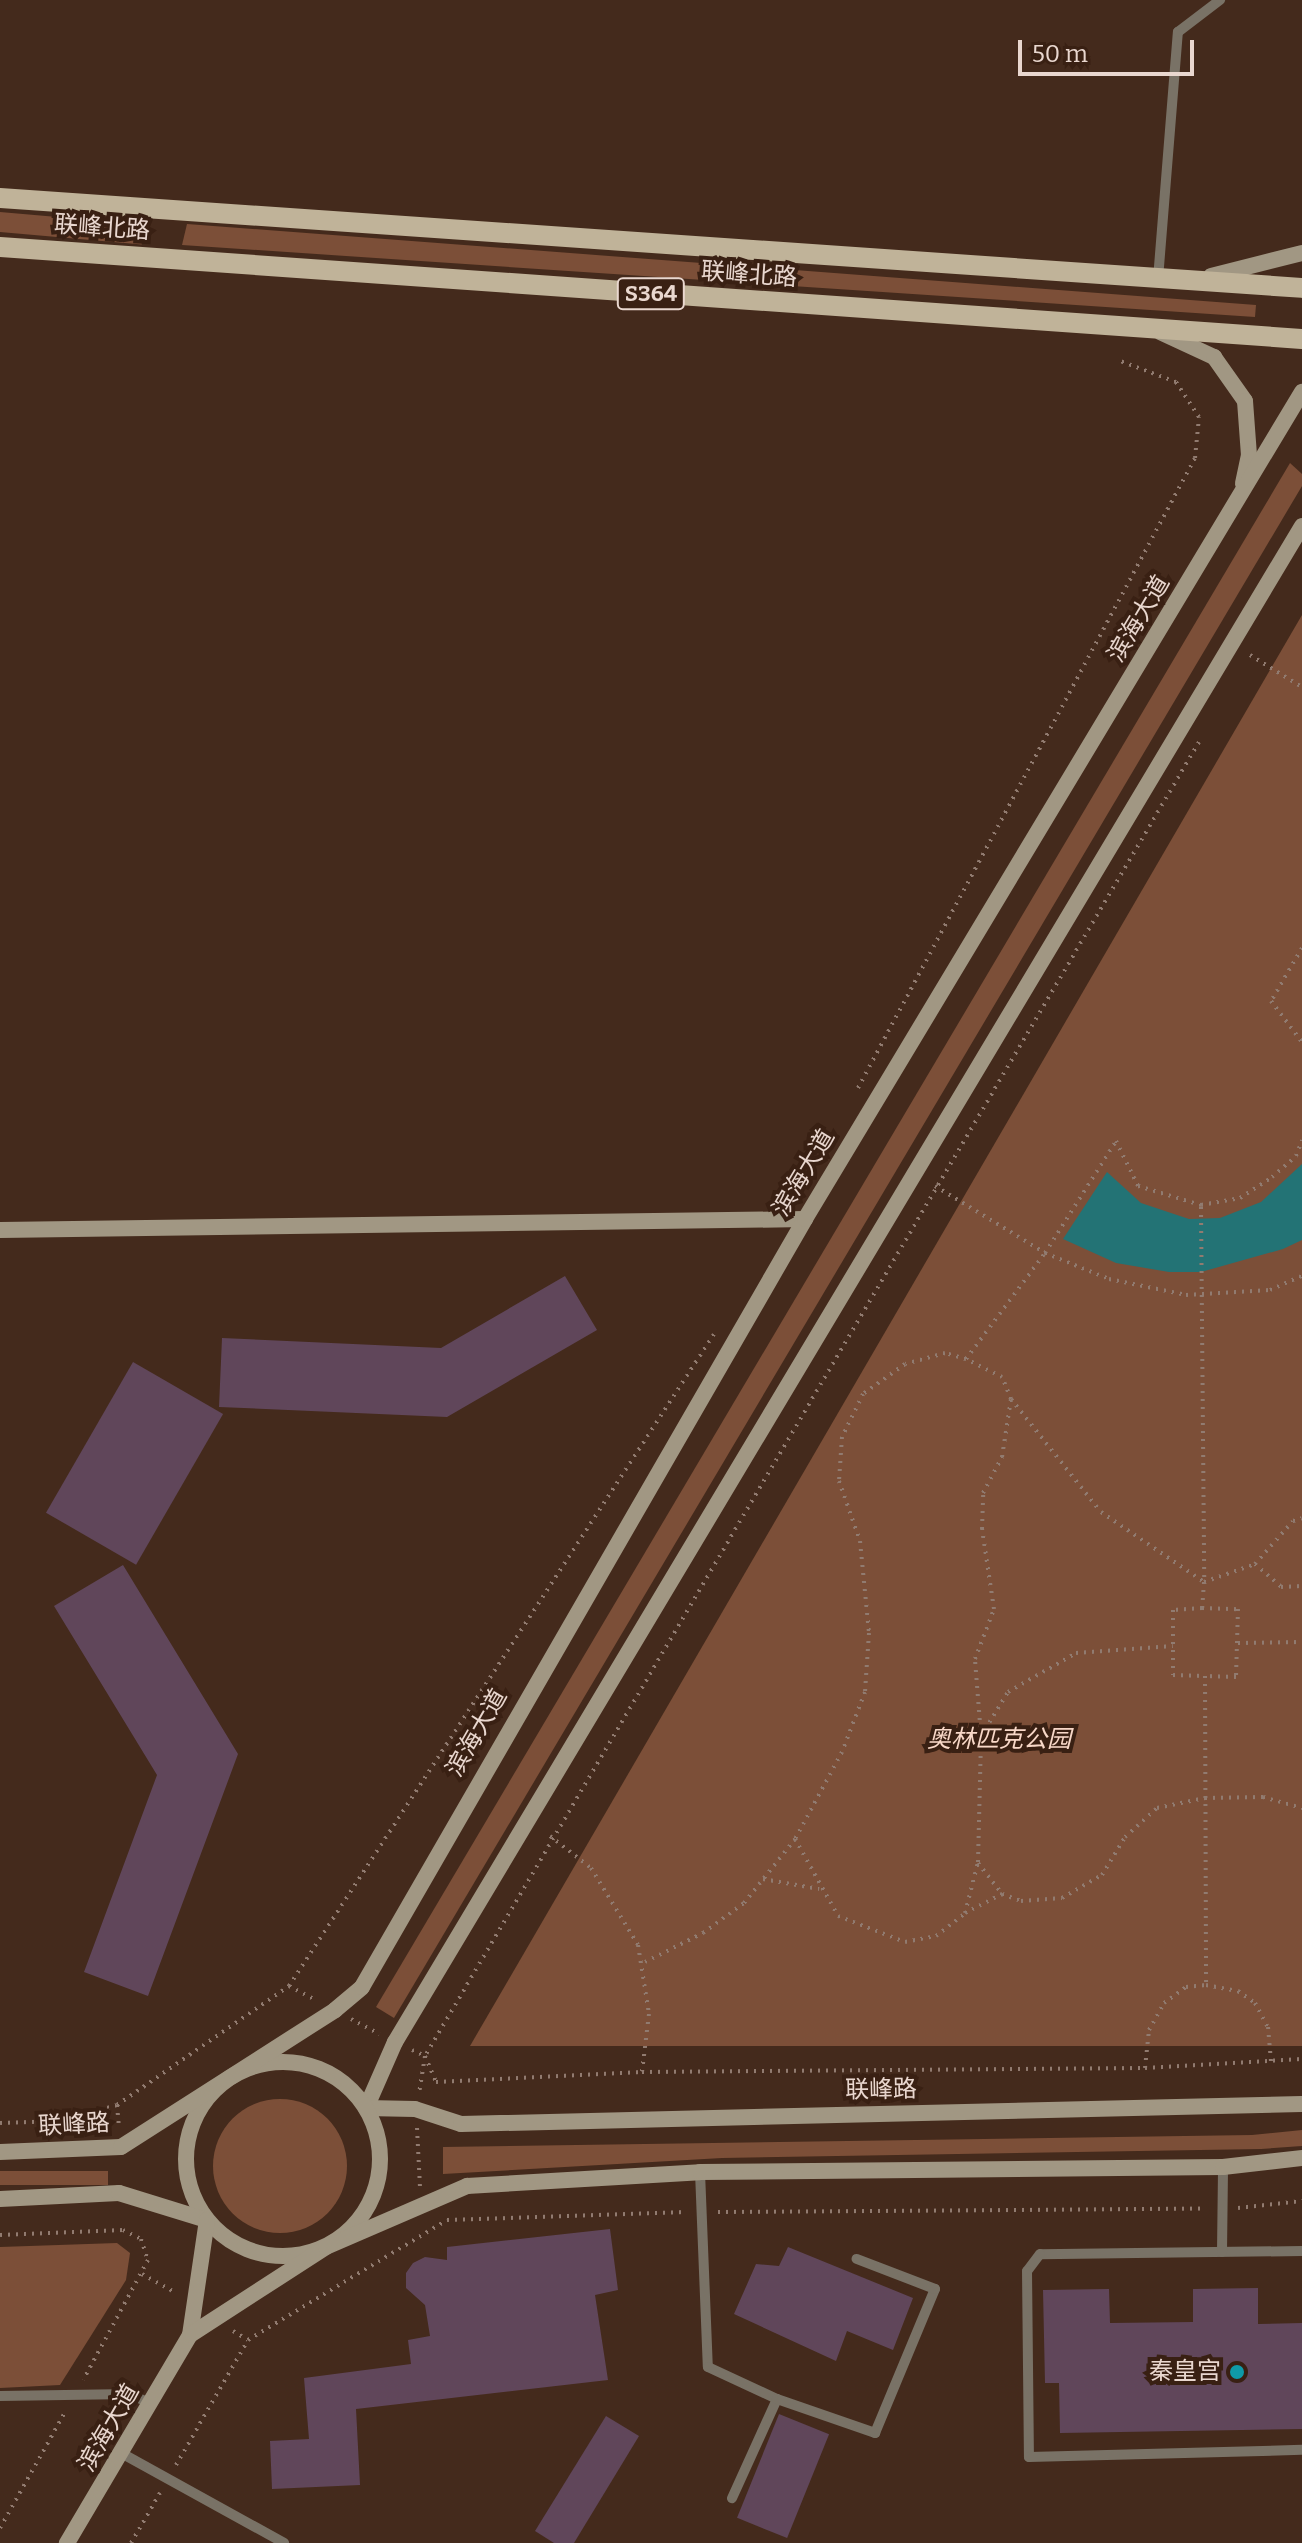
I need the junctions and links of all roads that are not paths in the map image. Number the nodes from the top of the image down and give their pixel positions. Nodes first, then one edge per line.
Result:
1 (1220, 0) edge
2 (0, 198) edge
3 (0, 247) edge
4 (1302, 253) edge
5 (1157, 281) junction
6 (1302, 288) edge
7 (1158, 331) junction
8 (1302, 339) edge
9 (1302, 392) edge
10 (1240, 498) junction
11 (1302, 526) edge
12 (805, 1219) junction
13 (0, 1230) edge
14 (225, 2081) junction
15 (1302, 2104) edge
16 (366, 2108) junction
17 (0, 2152) edge
18 (1302, 2158) edge
19 (1223, 2167) junction
20 (700, 2172) junction
21 (0, 2199) edge
22 (207, 2220) junction
23 (326, 2247) junction
24 (1302, 2251) edge
25 (1222, 2252) junction
26 (857, 2259) dead end
27 (190, 2335) junction
28 (0, 2396) edge
29 (777, 2399) junction
30 (151, 2404) junction
31 (1302, 2450) edge
32 (123, 2454) junction
33 (732, 2498) dead end
34 (67, 2543) edge
35 (284, 2543) edge

1 - 5 lane
2 - 5 main road, 联峰北路 / S364
3 - 7 main road, 联峰北路 / S364
4 - 5 main road
5 - 6 main road, 联峰北路 / S364
7 - 8 main road, 联峰北路 / S364
7 - 10 main road
9 - 10 main road, 滨海大道
10 - 12 main road, 滨海大道
11 - 16 main road
12 - 13 main road
12 - 14 main road, 滨海大道
14 - 16 main road
14 - 17 main road, 联峰路
14 - 22 main road
15 - 16 main road, 联峰路
16 - 23 main road
18 - 19 main road
19 - 20 main road
19 - 25 lane
20 - 23 main road
20 - 29 lane
21 - 22 main road
22 - 23 main road
22 - 27 main road
23 - 27 main road
24 - 25 lane
25 - 31 lane
26 - 29 lane
27 - 30 main road, 滨海大道
28 - 30 lane
29 - 33 lane
30 - 32 main road, 滨海大道
32 - 34 main road, 滨海大道
32 - 35 lane

